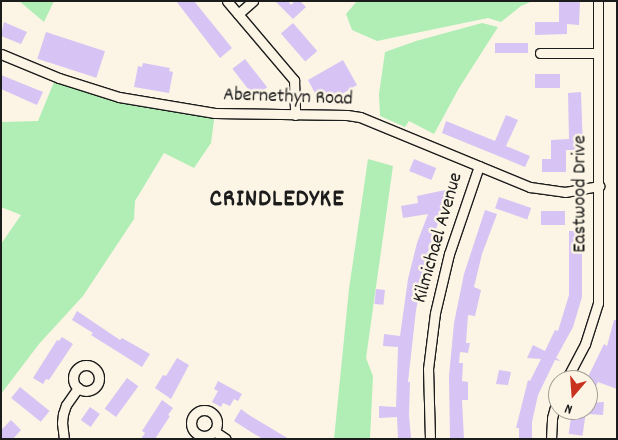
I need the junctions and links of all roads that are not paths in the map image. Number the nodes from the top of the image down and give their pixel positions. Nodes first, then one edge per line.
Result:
1 (227, 1) edge
2 (253, 1) edge
3 (598, 1) edge
4 (238, 14) junction
5 (540, 53) dead end
6 (598, 53) junction
7 (1, 54) edge
8 (295, 115) junction
9 (479, 166) junction
10 (599, 186) junction
11 (571, 370) edge
12 (78, 388) dead end
13 (552, 420) edge
14 (214, 431) dead end
15 (64, 439) edge
16 (226, 439) edge
17 (430, 439) edge
18 (551, 439) edge

1 - 4 street
2 - 4 street
3 - 6 street, Eastwood Drive
4 - 8 street
5 - 6 street
6 - 10 street, Eastwood Drive
7 - 8 street, Abernethyn Road
8 - 9 street, Abernethyn Road
9 - 10 street, Abernethyn Road
9 - 17 street, Kilmichael Avenue
10 - 11 street, Eastwood Drive
12 - 15 street
13 - 18 street
14 - 16 street

